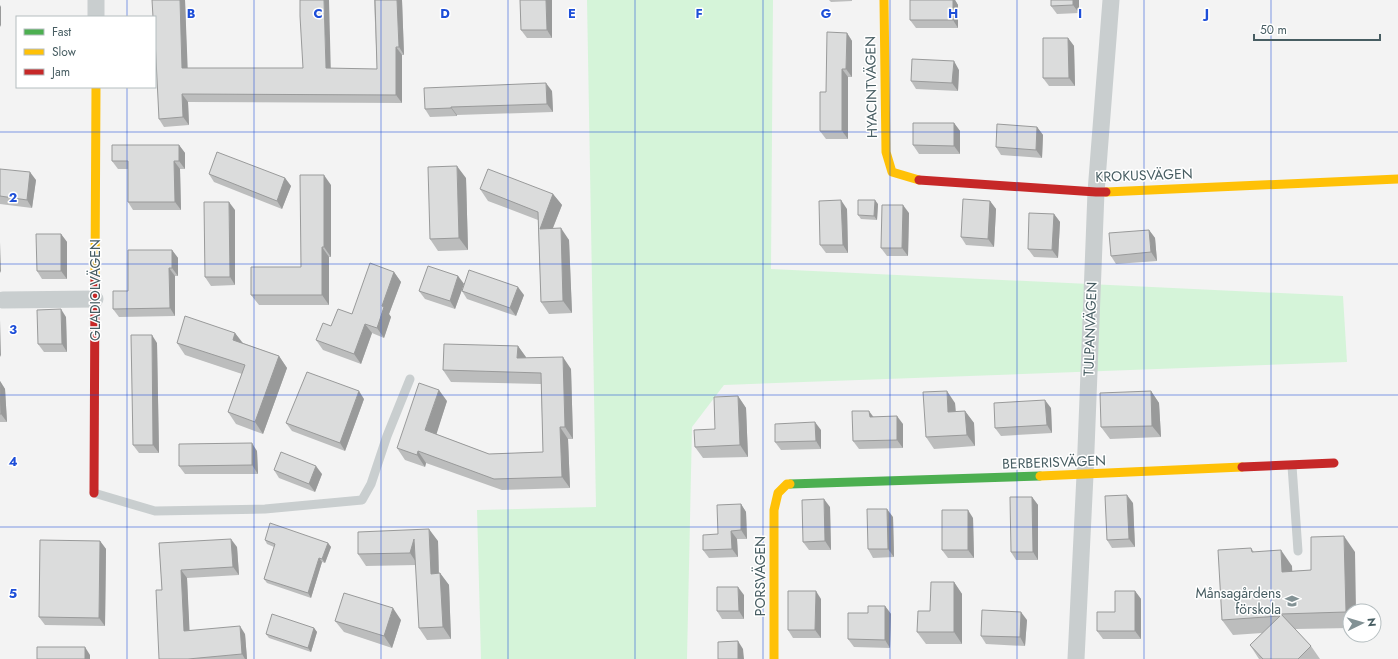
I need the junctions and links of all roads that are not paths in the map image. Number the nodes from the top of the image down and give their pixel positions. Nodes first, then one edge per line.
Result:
1 (96, 0) edge
2 (884, 0) edge
3 (1112, 0) edge
4 (96, 16) edge
5 (96, 88) edge
6 (892, 172) joint
7 (1398, 179) edge
8 (1096, 192) junction
9 (95, 299) junction
10 (3, 300) dead end
11 (410, 379) dead end
12 (1334, 464) dead end
13 (1292, 466) junction
14 (1085, 475) junction
15 (94, 493) joint
16 (778, 493) joint
17 (1298, 551) dead end
18 (774, 659) edge
19 (1076, 659) edge

1 - 4 street
2 - 6 street, HYACINTVÄGEN
3 - 8 street, TULPANVÄGEN
5 - 9 street, GLADIOLVÄGEN
6 - 8 street, KROKUSVÄGEN
7 - 8 street, KROKUSVÄGEN
8 - 14 street, TULPANVÄGEN
9 - 10 street
9 - 15 street, GLADIOLVÄGEN
11 - 15 lane
12 - 13 street, BERBERISVÄGEN
13 - 14 street, BERBERISVÄGEN
13 - 17 lane
14 - 16 street, BERBERISVÄGEN
14 - 19 street, TULPANVÄGEN
16 - 18 street, PORSVÄGEN

